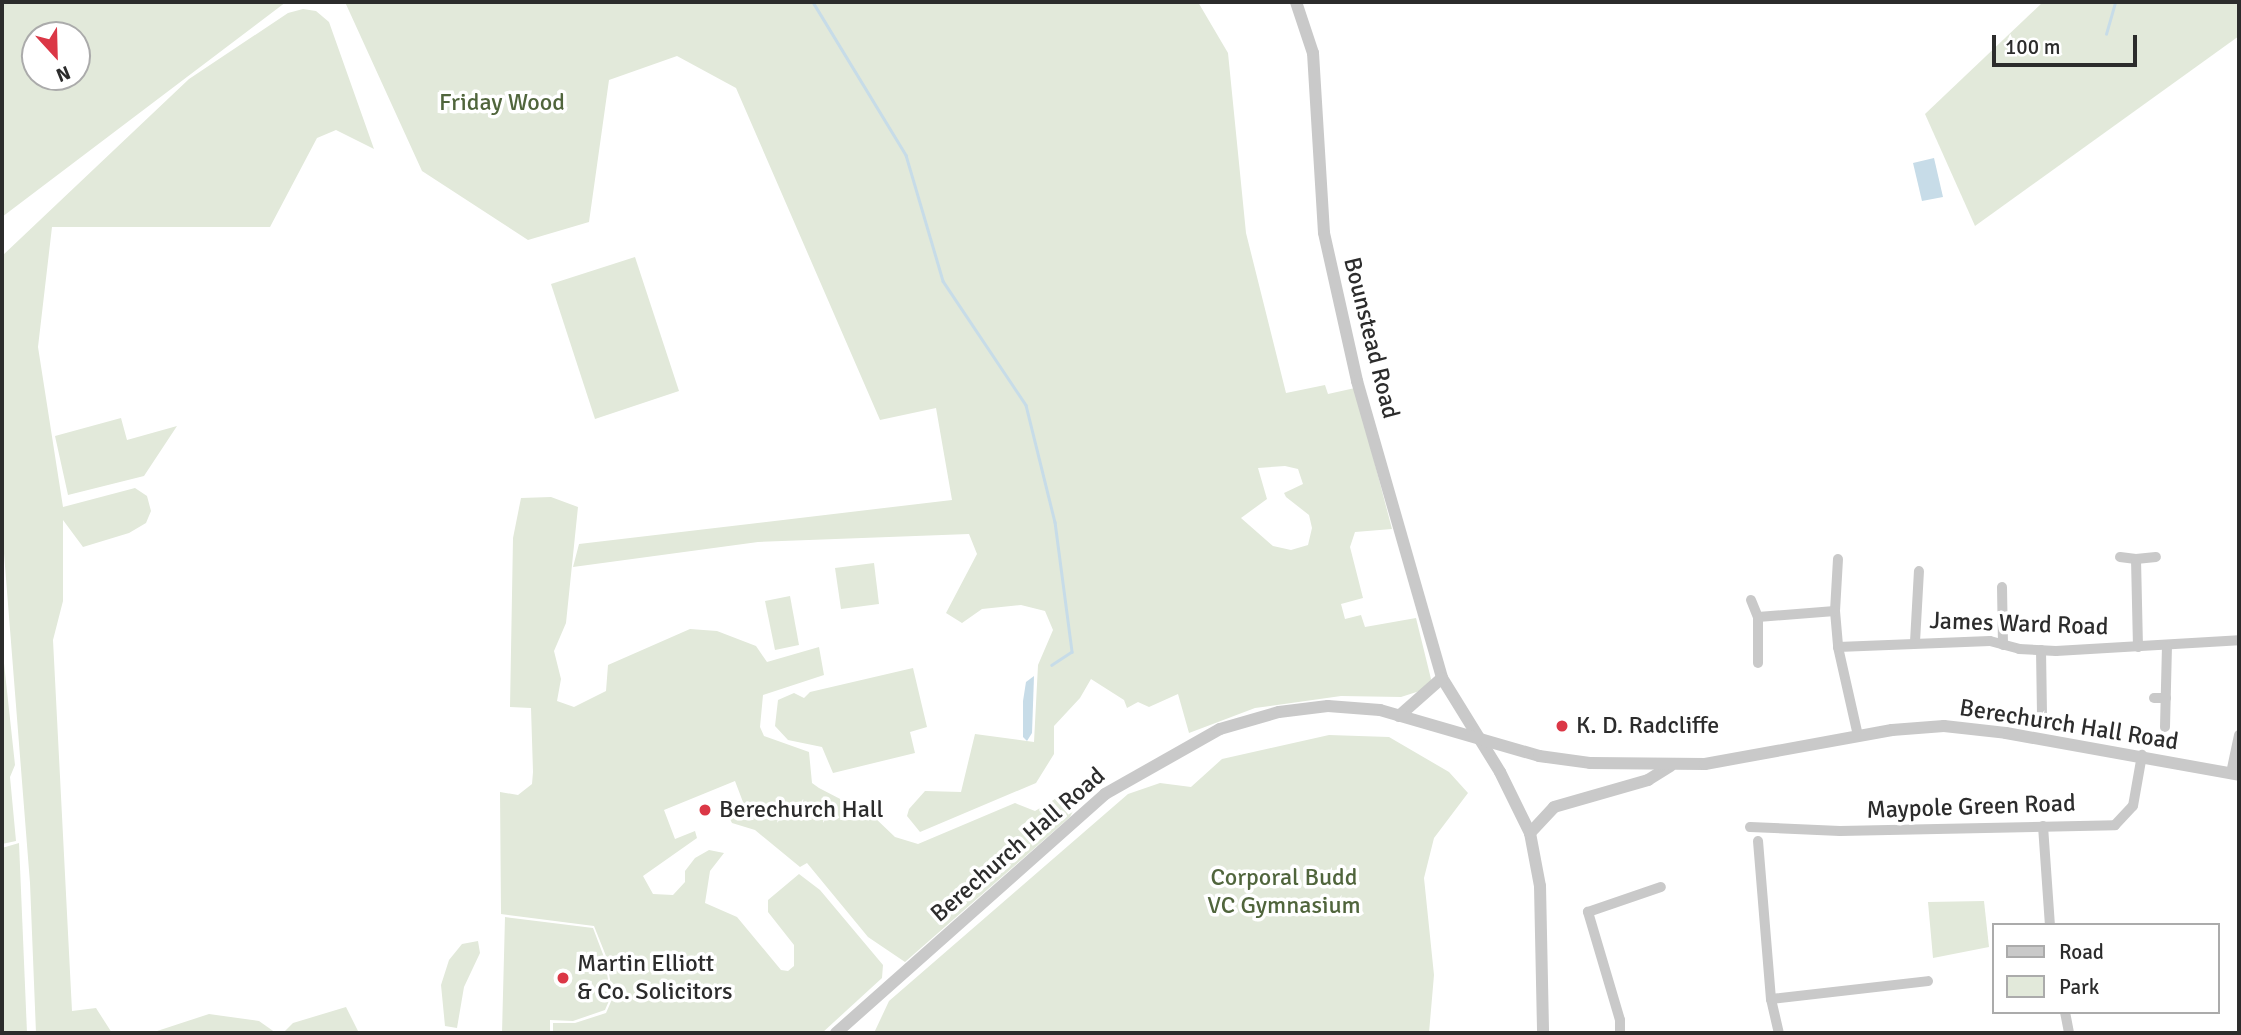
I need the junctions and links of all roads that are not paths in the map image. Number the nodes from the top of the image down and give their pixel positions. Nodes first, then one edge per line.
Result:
1 (1296, 2) edge
2 (2120, 557) dead end
3 (2156, 557) dead end
4 (1838, 559) dead end
5 (2136, 559) junction
6 (1919, 571) dead end
7 (2002, 587) dead end
8 (1751, 600) dead end
9 (2002, 610) junction
10 (2015, 610) dead end
11 (1835, 611) junction
12 (1758, 617) junction
13 (2239, 640) edge
14 (1915, 642) junction
15 (2003, 645) junction
16 (2168, 646) junction
17 (1839, 647) junction
18 (2138, 647) junction
19 (2040, 650) junction
20 (1758, 663) dead end
21 (1442, 678) junction
22 (2154, 698) dead end
23 (2166, 698) junction
24 (1399, 716) junction
25 (2042, 717) dead end
26 (2165, 727) dead end
27 (1858, 736) junction
28 (2239, 736) edge
29 (1480, 741) junction
30 (1511, 748) junction
31 (2142, 755) junction
32 (1670, 765) junction
33 (1500, 772) junction
34 (2235, 774) edge
35 (2043, 826) junction
36 (1750, 827) dead end
37 (1530, 833) junction
38 (1758, 841) dead end
39 (1661, 887) dead end
40 (2050, 923) edge
41 (1928, 981) dead end
42 (1772, 999) junction
43 (2065, 1014) edge
44 (836, 1033) edge
45 (1544, 1033) edge
46 (1620, 1033) edge
47 (1779, 1033) edge
48 (2069, 1033) edge

1 - 21 street, Bounstead Road
2 - 5 street
3 - 5 street
4 - 11 street
5 - 18 street
6 - 14 street
7 - 9 street
8 - 12 street
9 - 10 street
9 - 15 street
11 - 12 street
11 - 17 street
12 - 20 street
13 - 16 street, James Ward Road
14 - 15 street, James Ward Road
14 - 17 street, James Ward Road
15 - 19 street, James Ward Road
16 - 18 street, James Ward Road
16 - 23 street
17 - 27 street
18 - 19 street, James Ward Road
19 - 25 street
21 - 24 street
21 - 29 street, Bounstead Road
22 - 23 street
23 - 26 street
24 - 29 street, Berechurch Hall Road
24 - 44 street, Berechurch Hall Road
27 - 31 street, Berechurch Hall Road
27 - 32 street, Berechurch Hall Road
28 - 34 street
29 - 30 street, Berechurch Hall Road
29 - 33 street, Bounstead Road
30 - 32 street, Berechurch Hall Road
30 - 33 street
31 - 34 street, Berechurch Hall Road
31 - 35 street, Maypole Green Road
32 - 37 street
33 - 37 street, Bounstead Road
35 - 36 street, Maypole Green Road
35 - 40 street
37 - 45 street, Bounstead Road
38 - 42 street
39 - 46 street
41 - 42 street
42 - 47 street
43 - 48 street

